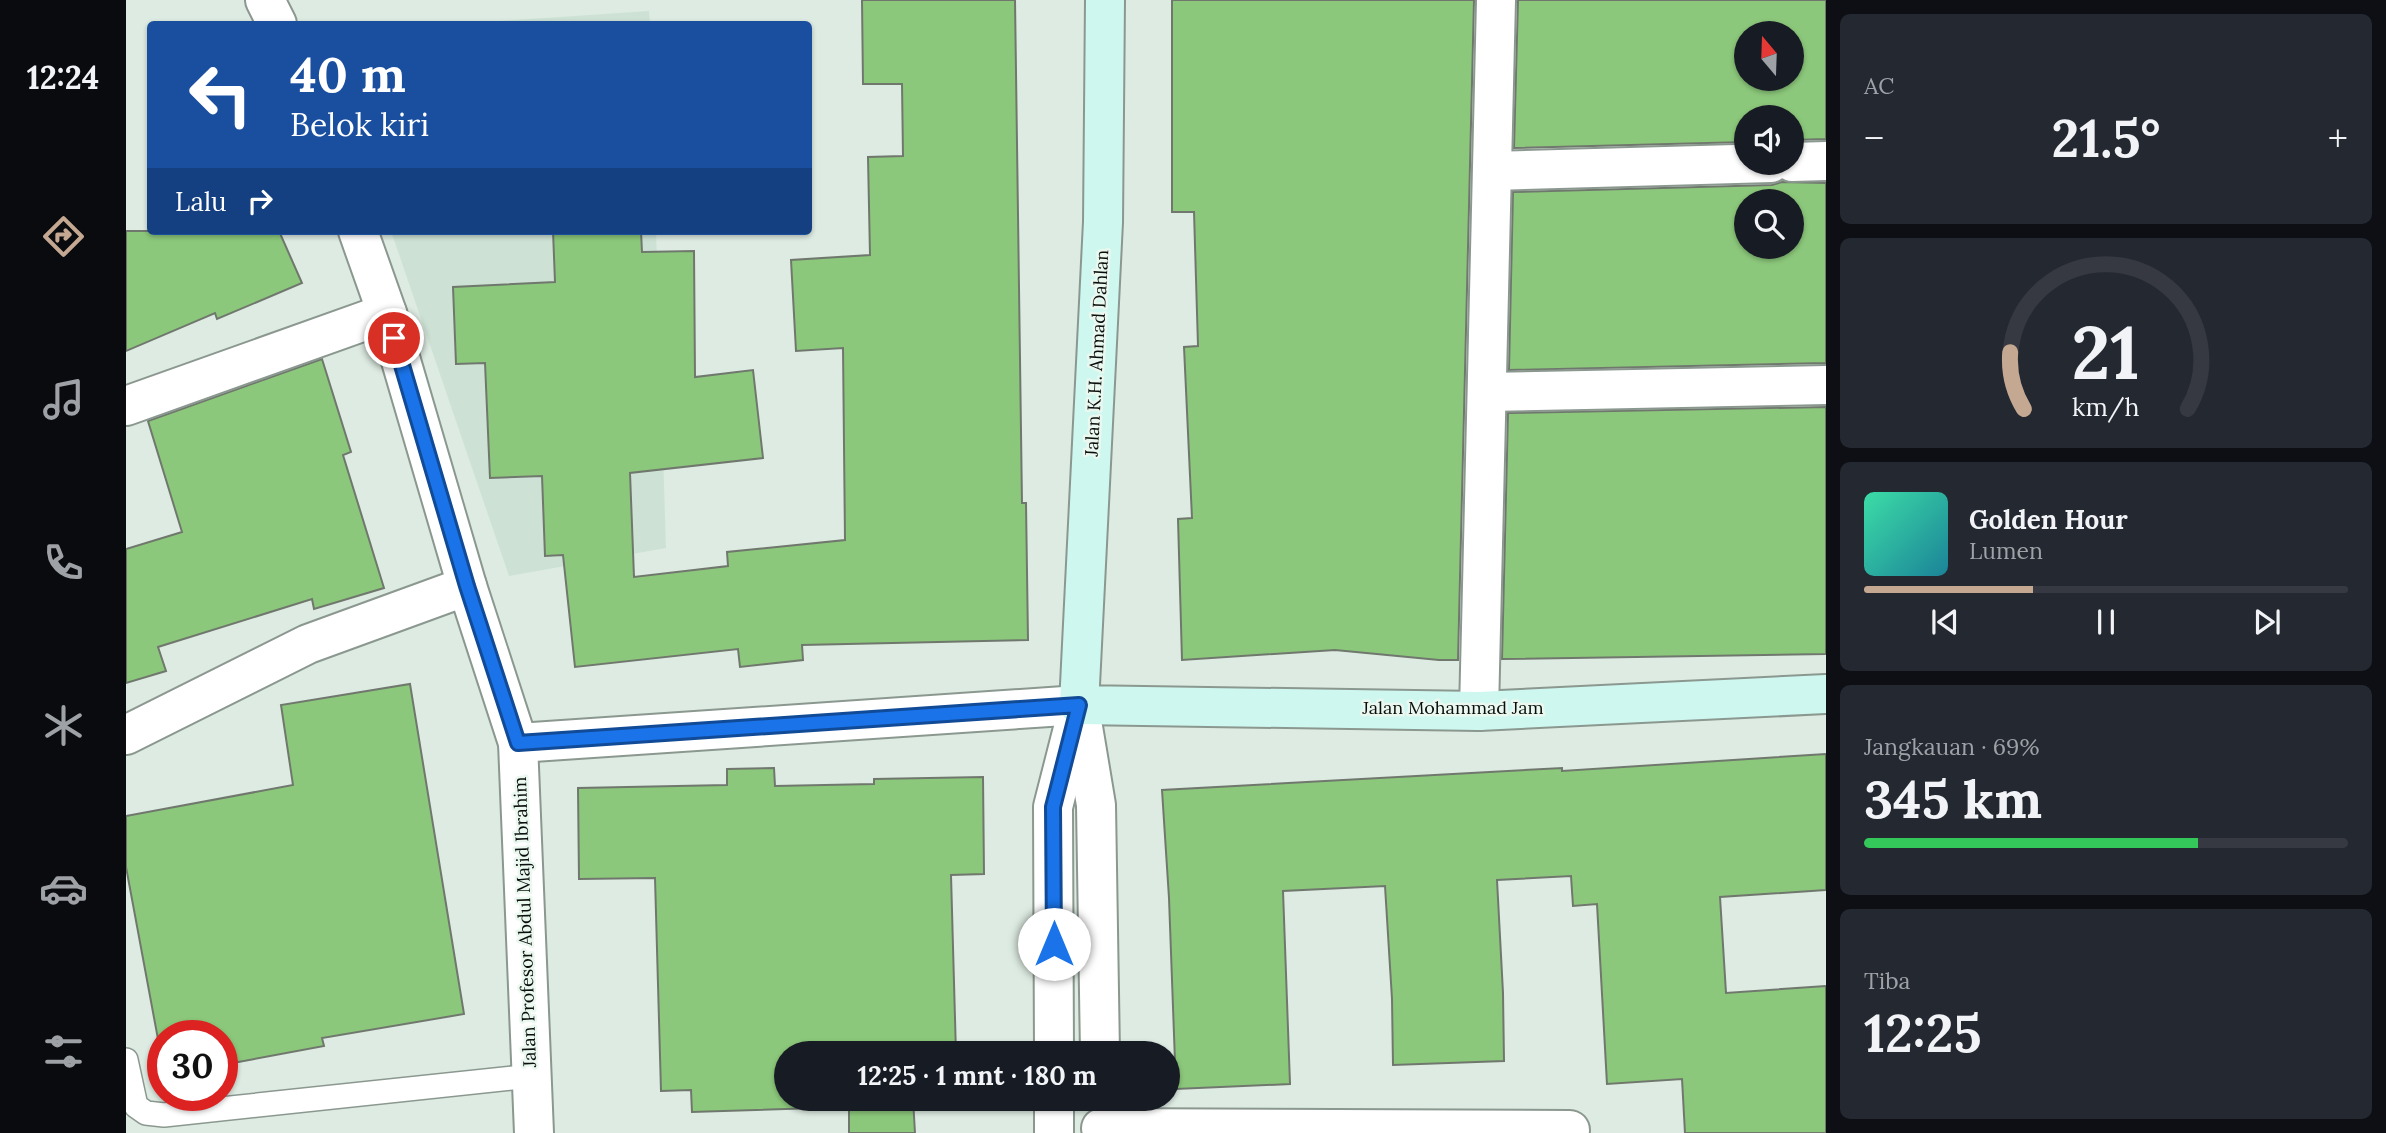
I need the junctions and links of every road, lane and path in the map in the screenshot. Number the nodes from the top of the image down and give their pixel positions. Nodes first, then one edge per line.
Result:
1 (265, 0) edge
2 (1105, 0) edge
3 (1496, 0) edge
4 (276, 21) edge
5 (1826, 161) edge
6 (1804, 162) edge
7 (1734, 164) edge
8 (1492, 171) junction
9 (359, 235) edge
10 (387, 313) junction
11 (1826, 385) edge
12 (1487, 392) junction
13 (126, 406) edge
14 (467, 586) junction
15 (1826, 694) edge
16 (1079, 705) junction
17 (1479, 711) junction
18 (126, 736) edge
19 (518, 743) junction
20 (1054, 1041) edge
21 (1100, 1041) edge
22 (126, 1060) edge
23 (531, 1076) junction
24 (1054, 1111) edge
25 (1101, 1120) edge
26 (1570, 1130) dead end
27 (534, 1133) edge
28 (1054, 1133) edge

1 - 4 street
2 - 16 main road, Jalan K.H. Ahmad Dahlan
3 - 8 street
5 - 6 street
7 - 8 street
8 - 12 street
9 - 10 street, Jalan Profesor Abdul Majid Ibrahim
10 - 13 street
10 - 14 street, Jalan Profesor Abdul Majid Ibrahim
11 - 12 street
12 - 17 street
14 - 18 street
14 - 19 street, Jalan Profesor Abdul Majid Ibrahim
15 - 17 main road, Jalan Mohammad Jam
16 - 17 main road, Jalan Mohammad Jam
16 - 19 street
16 - 20 street, Jalan K.H. Ahmad Dahlan
16 - 21 street, Jalan K.H. Ahmad Dahlan
19 - 23 street, Jalan Profesor Abdul Majid Ibrahim
22 - 23 lane
23 - 27 street, Jalan Profesor Abdul Majid Ibrahim
24 - 28 street
25 - 26 street

